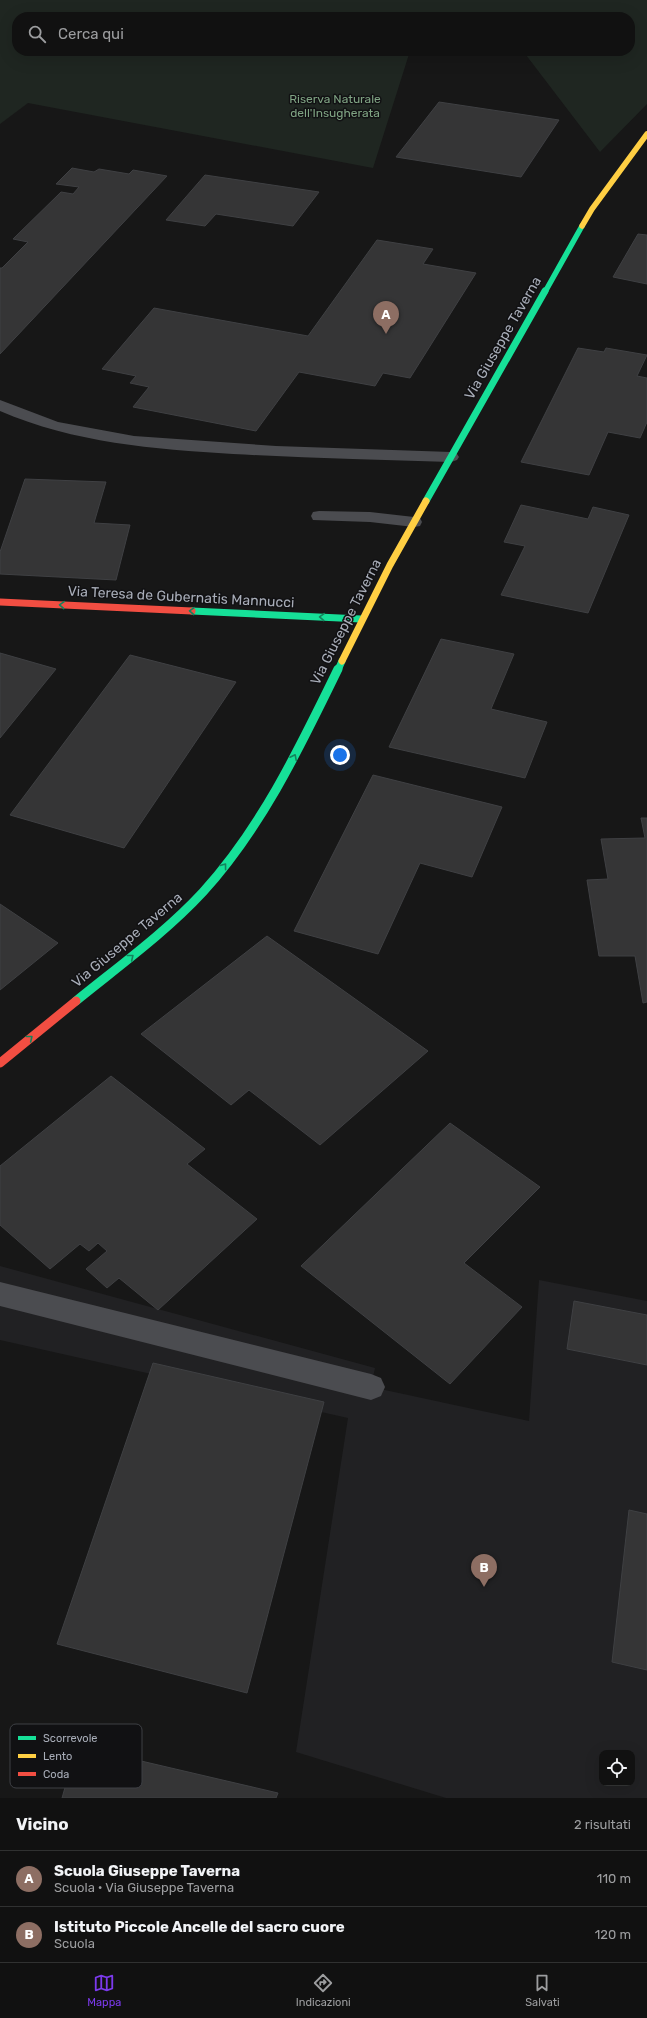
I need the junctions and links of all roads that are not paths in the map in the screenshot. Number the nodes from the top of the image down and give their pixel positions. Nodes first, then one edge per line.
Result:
1 (647, 134) edge
2 (0, 405) edge
3 (451, 457) junction
4 (319, 516) dead end
5 (414, 522) junction
6 (0, 602) edge
7 (361, 619) junction
8 (0, 1063) edge
9 (0, 1294) edge
10 (371, 1387) dead end

1 - 3 street, Via Giuseppe Taverna
2 - 3 lane
3 - 5 street, Via Giuseppe Taverna
4 - 5 lane
5 - 7 street, Via Giuseppe Taverna
7 -> 6 street, Via Teresa de Gubernatis Mannucci
8 -> 7 street, Via Giuseppe Taverna
9 - 10 street

